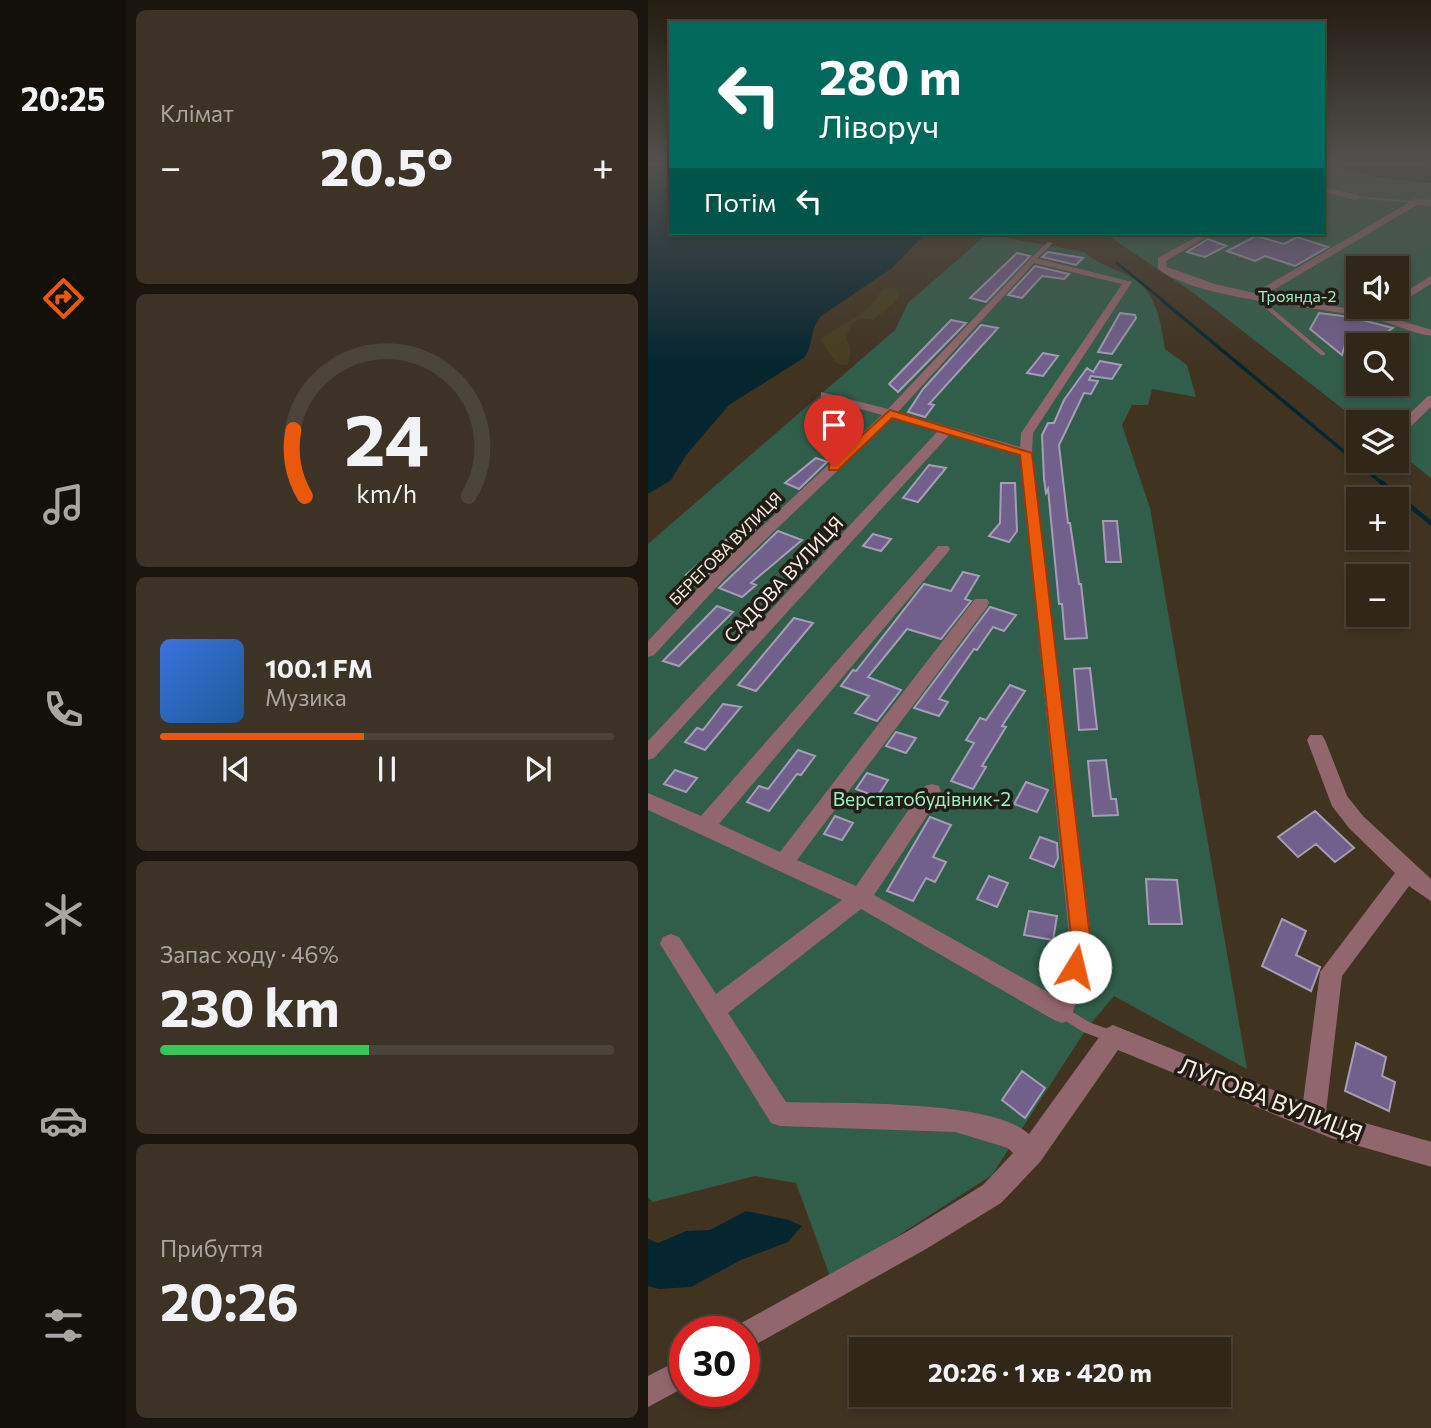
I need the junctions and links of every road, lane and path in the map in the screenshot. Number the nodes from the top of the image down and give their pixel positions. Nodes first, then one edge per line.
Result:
1 (1367, 231) edge
2 (1203, 235) edge
3 (1050, 243) dead end
4 (1032, 260) junction
5 (1431, 278) edge
6 (1409, 294) edge
7 (1258, 295) junction
8 (1270, 297) junction
9 (1346, 310) edge
10 (1385, 319) edge
11 (1431, 334) edge
12 (1323, 354) dead end
13 (825, 395) dead end
14 (1431, 399) edge
15 (890, 414) junction
16 (1409, 421) edge
17 (946, 430) junction
18 (1026, 453) junction
19 (943, 549) dead end
20 (981, 603) dead end
21 (648, 650) edge
22 (1316, 740) dead end
23 (648, 753) edge
24 (932, 792) dead end
25 (648, 800) edge
26 (706, 825) junction
27 (784, 862) junction
28 (1408, 872) junction
29 (1431, 893) edge
30 (860, 898) junction
31 (671, 944) dead end
32 (713, 1010) junction
33 (1062, 1012) junction
34 (1112, 1037) junction
35 (1313, 1119) junction
36 (1031, 1153) junction
37 (1431, 1155) edge
38 (760, 1329) edge
39 (669, 1380) edge
40 (648, 1392) edge

1 - 7 street
2 - 7 street
3 - 4 lane
4 - 15 street, БЕРЕГОВА ВУЛИЦЯ
4 - 18 street
5 - 6 street
7 - 8 street
8 - 9 street
8 - 12 lane
10 - 11 street
13 - 15 street
14 - 16 street
15 - 17 street
15 - 21 street, БЕРЕГОВА ВУЛИЦЯ
17 - 18 street
17 - 23 street, САДОВА ВУЛИЦЯ
18 - 33 street
19 - 26 street
20 - 27 street
22 - 28 street
24 - 30 street
25 - 26 street
26 - 27 street
27 - 30 street
28 - 29 street
28 - 35 street
30 - 32 street
30 - 33 street
31 - 32 street
32 - 36 street
33 - 34 lane
34 - 35 street, ЛУГОВА ВУЛИЦЯ
34 - 36 street
35 - 37 street, ЛУГОВА ВУЛИЦЯ
36 - 38 street
39 - 40 street

